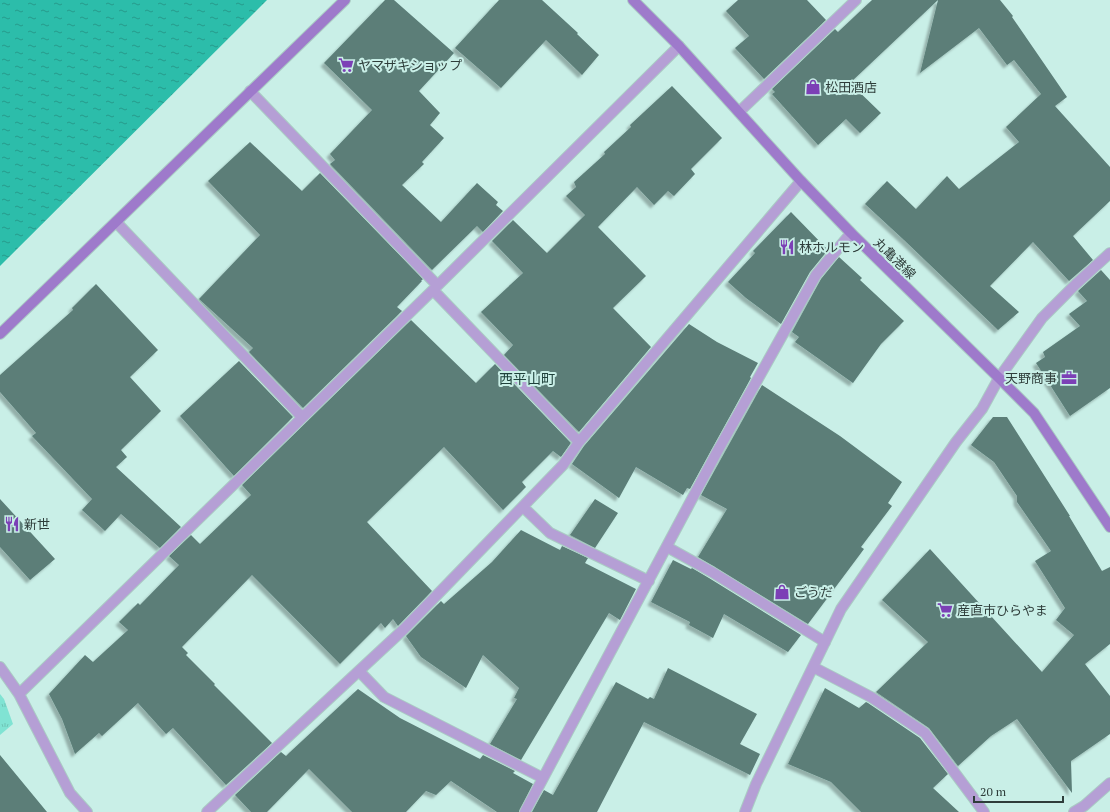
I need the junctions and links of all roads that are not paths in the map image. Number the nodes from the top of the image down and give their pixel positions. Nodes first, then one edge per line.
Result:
1 (345, 0) edge
2 (633, 0) edge
3 (856, 0) edge
4 (679, 46) junction
5 (250, 91) junction
6 (739, 112) junction
7 (801, 181) junction
8 (116, 222) junction
9 (851, 233) junction
10 (1110, 253) edge
11 (435, 288) junction
12 (0, 334) edge
13 (999, 378) junction
14 (302, 417) junction
15 (579, 442) junction
16 (522, 506) junction
17 (1108, 520) edge
18 (667, 547) junction
19 (649, 581) junction
20 (825, 642) junction
21 (0, 667) edge
22 (813, 667) junction
23 (359, 671) junction
24 (19, 694) junction
25 (543, 778) junction
26 (1110, 783) edge
27 (88, 812) edge
28 (207, 812) edge
29 (525, 812) edge
30 (745, 812) edge
31 (984, 812) edge
32 (1074, 812) edge

1 - 5 main road
2 - 4 main road, 丸亀港線
3 - 6 street
4 - 6 main road, 丸亀港線
4 - 11 street
5 - 8 main road
5 - 11 street
6 - 7 main road, 丸亀港線
7 - 9 main road, 丸亀港線
7 - 15 street
8 - 12 main road
8 - 14 street
9 - 13 main road, 丸亀港線
9 - 18 street
10 - 13 street
11 - 14 street
11 - 15 street
13 - 17 main road, 丸亀港線
13 - 20 street
14 - 24 street
15 - 16 street
16 - 19 street
16 - 23 street
18 - 19 street
18 - 20 street
19 - 25 street
20 - 22 street
21 - 24 street
22 - 30 street
22 - 31 street
23 - 25 street
23 - 28 street
24 - 27 street
25 - 29 street
26 - 32 street

